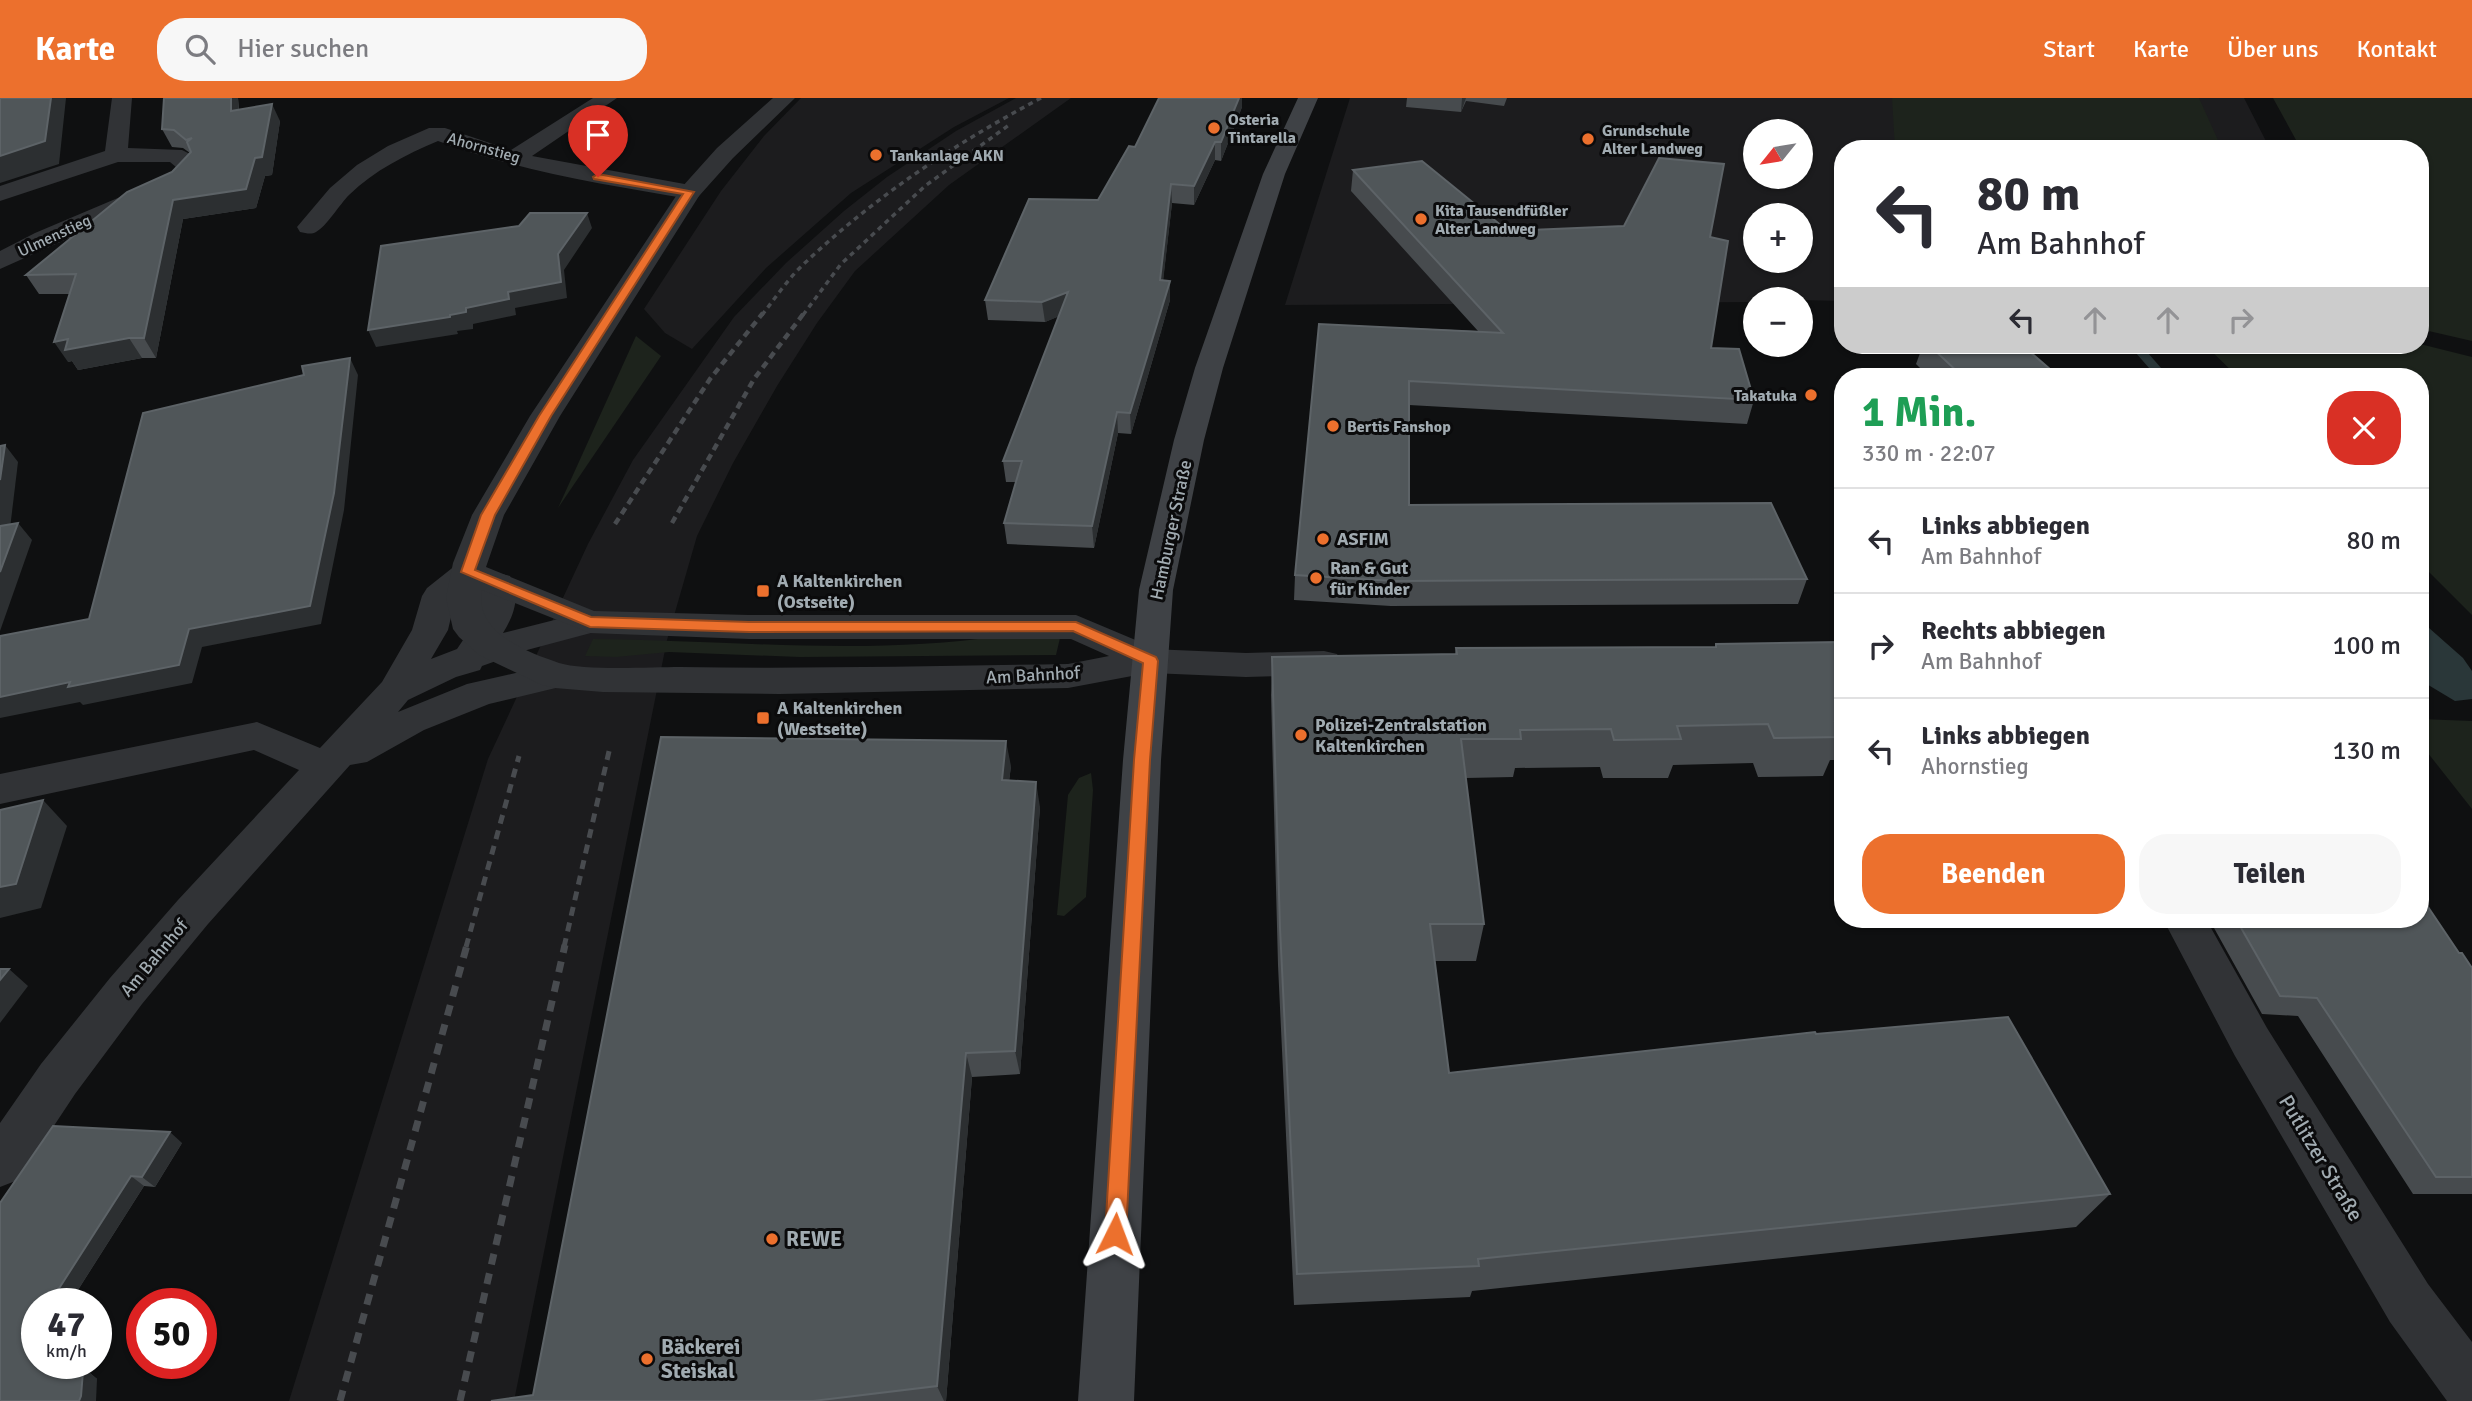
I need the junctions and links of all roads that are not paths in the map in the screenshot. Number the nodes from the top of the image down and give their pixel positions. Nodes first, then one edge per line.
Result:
1 (122, 98) edge
2 (607, 98) edge
3 (785, 98) edge
4 (1308, 98) edge
5 (116, 155) junction
6 (515, 157) junction
7 (690, 192) junction
8 (0, 194) edge
9 (309, 227) dead end
10 (0, 261) edge
11 (483, 578) junction
12 (590, 622) junction
13 (481, 647) junction
14 (1151, 661) junction
15 (1354, 663) edge
16 (555, 676) junction
17 (403, 706) junction
18 (326, 766) junction
19 (0, 789) edge
20 (2189, 928) edge
21 (0, 1164) edge
22 (2472, 1388) edge
23 (1106, 1401) edge

1 - 5 street
2 - 6 street
3 - 7 street, Am Bahnhof
4 - 14 main road, Hamburger Straße
5 - 8 street
5 - 10 street, Ulmenstieg
6 - 7 street, Ahornstieg
6 - 9 street, Ahornstieg
7 - 11 street, Am Bahnhof
11 - 12 street
11 - 13 street, Am Bahnhof
11 - 17 street
12 - 13 street
12 - 14 street
13 - 16 street, Am Bahnhof
13 - 17 street, Am Bahnhof
14 - 15 street
14 - 16 street, Am Bahnhof
14 - 23 main road, Hamburger Straße
16 - 17 street, Am Bahnhof
17 - 18 street, Am Bahnhof
18 - 19 street
18 - 21 street, Am Bahnhof
20 - 22 street, Putlitzer Straße

